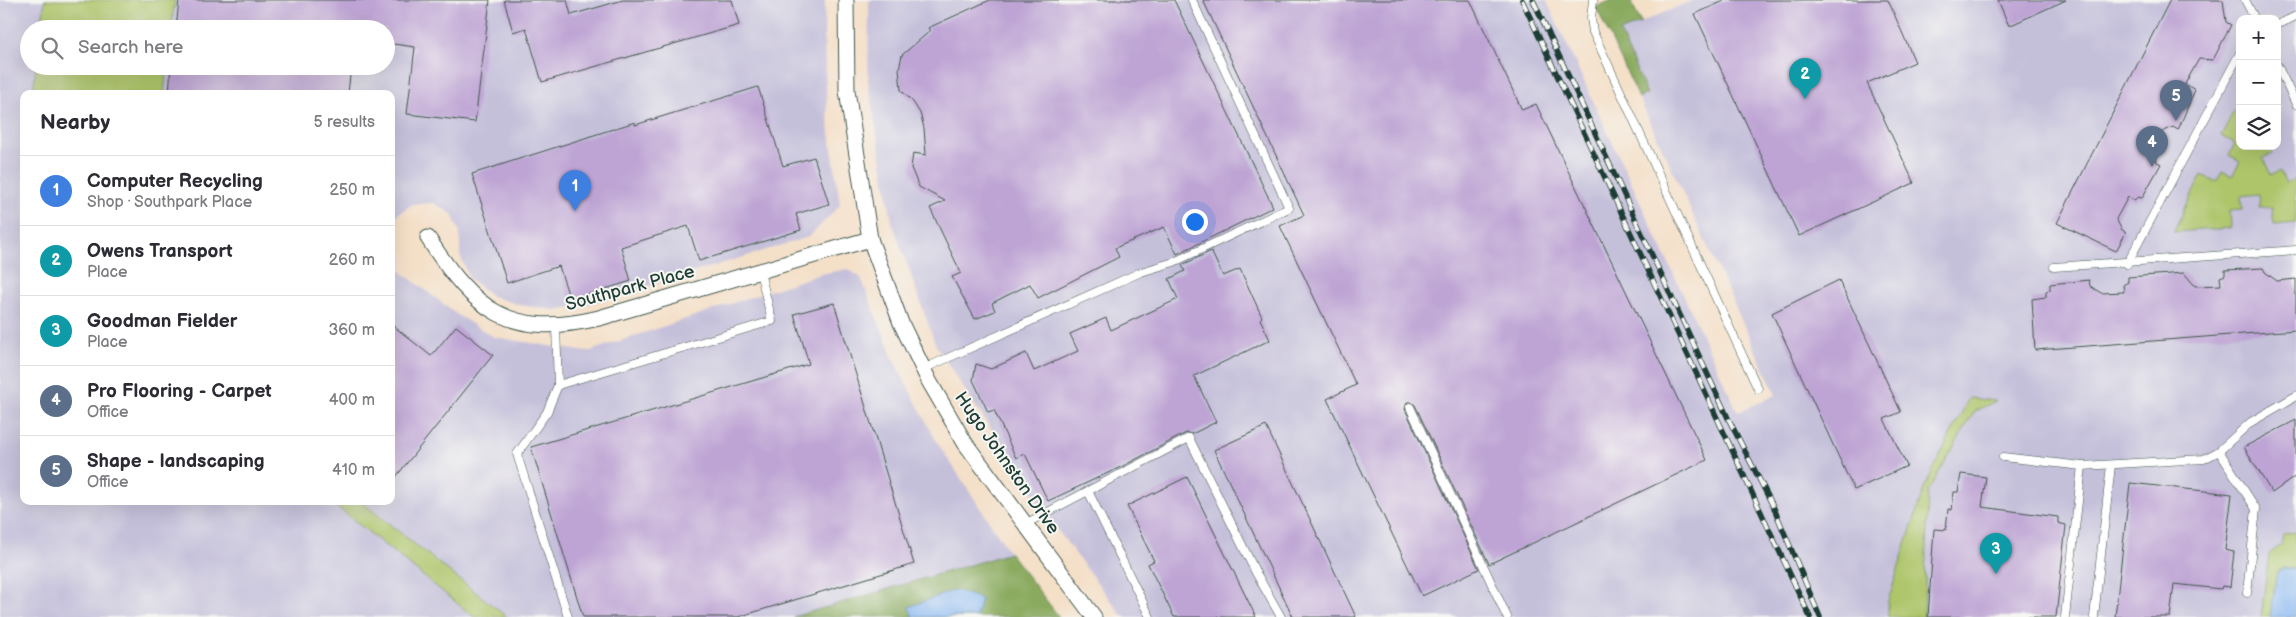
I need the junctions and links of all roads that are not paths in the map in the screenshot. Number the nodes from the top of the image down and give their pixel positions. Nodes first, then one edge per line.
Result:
1 (846, 0) edge
2 (1192, 0) edge
3 (1593, 0) edge
4 (2245, 0) edge
5 (2253, 15) edge
6 (2296, 16) edge
7 (2281, 23) edge
8 (2236, 60) edge
9 (2281, 73) edge
10 (2296, 104) edge
11 (428, 238) dead end
12 (870, 239) junction
13 (2296, 250) edge
14 (2127, 264) junction
15 (2054, 267) dead end
16 (760, 272) junction
17 (556, 326) junction
18 (923, 369) junction
19 (558, 385) junction
20 (1758, 389) dead end
21 (2296, 396) edge
22 (1410, 407) dead end
23 (2219, 451) junction
24 (2003, 457) dead end
25 (2111, 465) junction
26 (2082, 466) junction
27 (1088, 491) junction
28 (1025, 524) junction
29 (2246, 593) dead end
30 (568, 617) edge
31 (1094, 617) edge
32 (1150, 617) edge
33 (1281, 617) edge
34 (1507, 617) edge
35 (2065, 617) edge
36 (2094, 617) edge

1 - 12 street, Hugo Johnston Drive
2 - 18 lane
3 - 20 lane
4 - 5 lane
6 - 7 lane
8 - 14 lane
9 - 10 lane
11 - 17 street, Southpark Place
12 - 16 street, Southpark Place
12 - 18 street, Hugo Johnston Drive
13 - 14 lane
14 - 15 lane
16 - 17 street, Southpark Place
16 - 19 lane
17 - 19 lane
18 - 28 street, Hugo Johnston Drive
19 - 30 lane
21 - 23 lane
22 - 34 lane
23 - 25 lane
23 - 29 lane
24 - 26 lane
25 - 26 lane
25 - 36 lane
26 - 35 lane
27 - 28 lane
27 - 32 lane
27 - 33 lane
28 - 31 street, Hugo Johnston Drive

